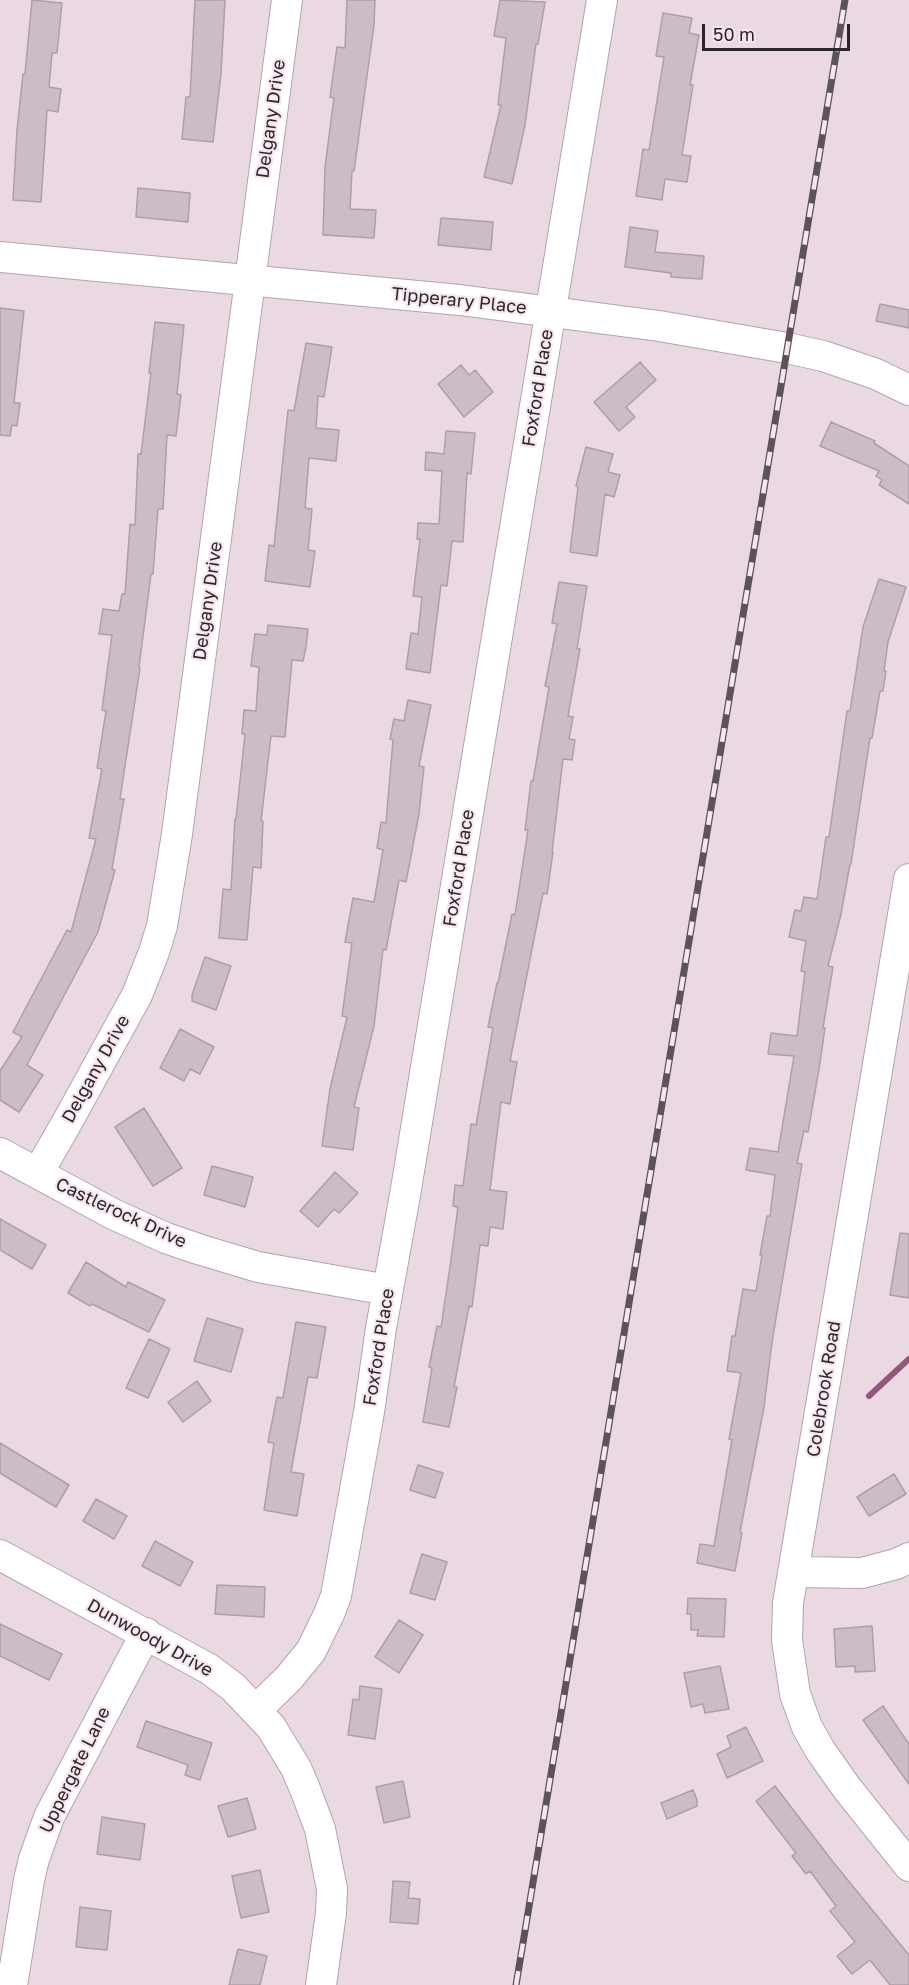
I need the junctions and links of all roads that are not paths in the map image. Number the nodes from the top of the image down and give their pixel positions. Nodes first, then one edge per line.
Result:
1 (287, 0) edge
2 (602, 0) edge
3 (0, 257) edge
4 (250, 281) junction
5 (551, 312) junction
6 (909, 390) edge
7 (909, 879) edge
8 (0, 1153) edge
9 (38, 1173) junction
10 (388, 1290) junction
11 (0, 1555) edge
12 (909, 1558) edge
13 (795, 1572) junction
14 (146, 1633) junction
15 (256, 1710) junction
16 (909, 1866) edge
17 (12, 1985) edge
18 (321, 1985) edge

1 - 4 street, Delgany Drive
2 - 5 street, Foxford Place
3 - 4 street, Tipperary Place
4 - 5 street, Tipperary Place
4 - 9 street, Delgany Drive
5 - 6 street, Tipperary Place
5 - 10 street, Foxford Place
7 - 13 street, Colebrook Road
8 - 9 street, Castlerock Drive
9 - 10 street, Castlerock Drive
10 - 15 street, Foxford Place
11 - 14 street, Dunwoody Drive
12 - 13 street
13 - 16 street, Colebrook Road
14 - 15 street, Dunwoody Drive
14 - 17 street, Uppergate Lane
15 - 18 street, Dunwoody Drive

